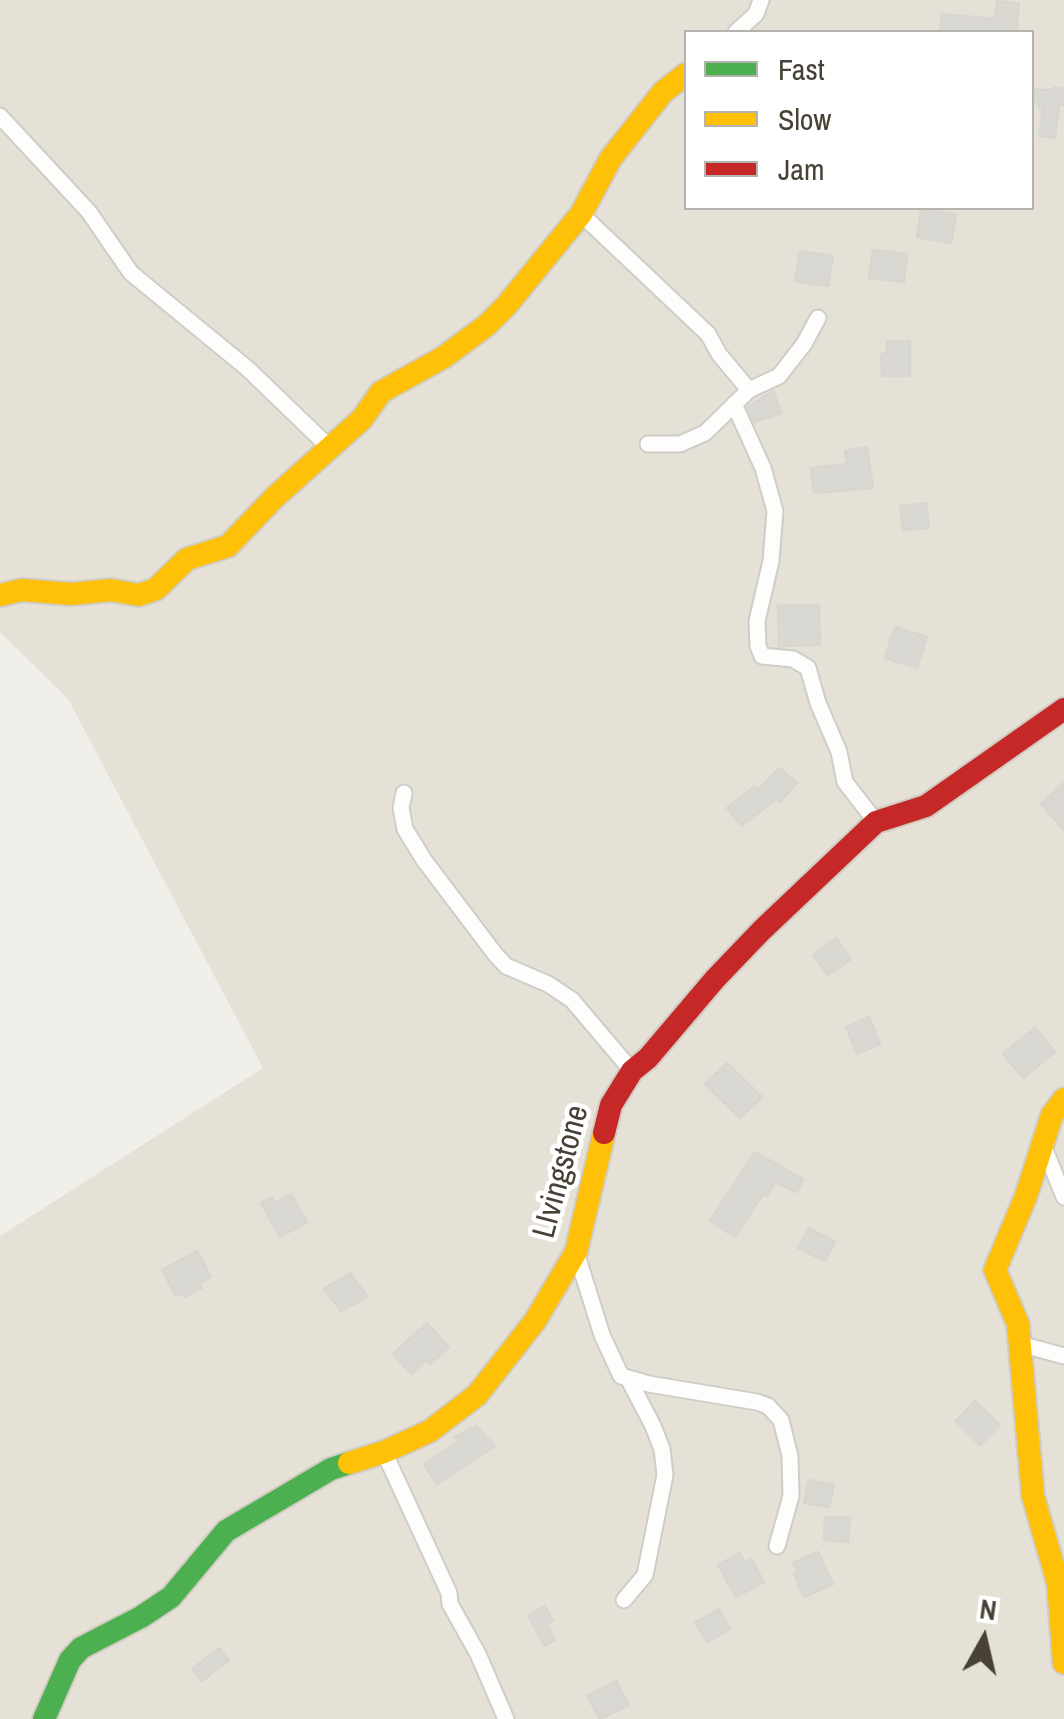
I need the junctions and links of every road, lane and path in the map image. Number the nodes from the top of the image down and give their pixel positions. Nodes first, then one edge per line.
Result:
1 (761, 0) edge
2 (738, 30) edge
3 (684, 76) edge
4 (0, 116) edge
5 (582, 214) junction
6 (818, 318) dead end
7 (749, 390) junction
8 (734, 404) junction
9 (648, 444) dead end
10 (330, 449) junction
11 (0, 595) edge
12 (1064, 708) edge
13 (404, 794) dead end
14 (876, 822) junction
15 (632, 1071) junction
16 (1064, 1099) edge
17 (1043, 1144) junction
18 (1064, 1197) edge
19 (576, 1252) junction
20 (1020, 1344) junction
21 (1064, 1356) edge
22 (629, 1380) junction
23 (384, 1452) junction
24 (776, 1546) dead end
25 (624, 1600) dead end
26 (1064, 1664) edge
27 (44, 1719) edge
28 (506, 1719) edge

1 - 2 street
3 - 5 street
4 - 10 street
5 - 7 street
5 - 10 street
6 - 7 street
7 - 8 street
8 - 9 street
8 - 14 street
10 - 11 street
12 - 14 street, LIvingstone
13 - 15 street
14 - 15 street, LIvingstone
15 - 19 street, LIvingstone
16 - 17 street
17 - 18 street
17 - 20 street
19 - 22 street
19 - 23 street, LIvingstone
20 - 21 street
20 - 26 street
22 - 24 street
22 - 25 street
23 - 27 street, LIvingstone
23 - 28 street

